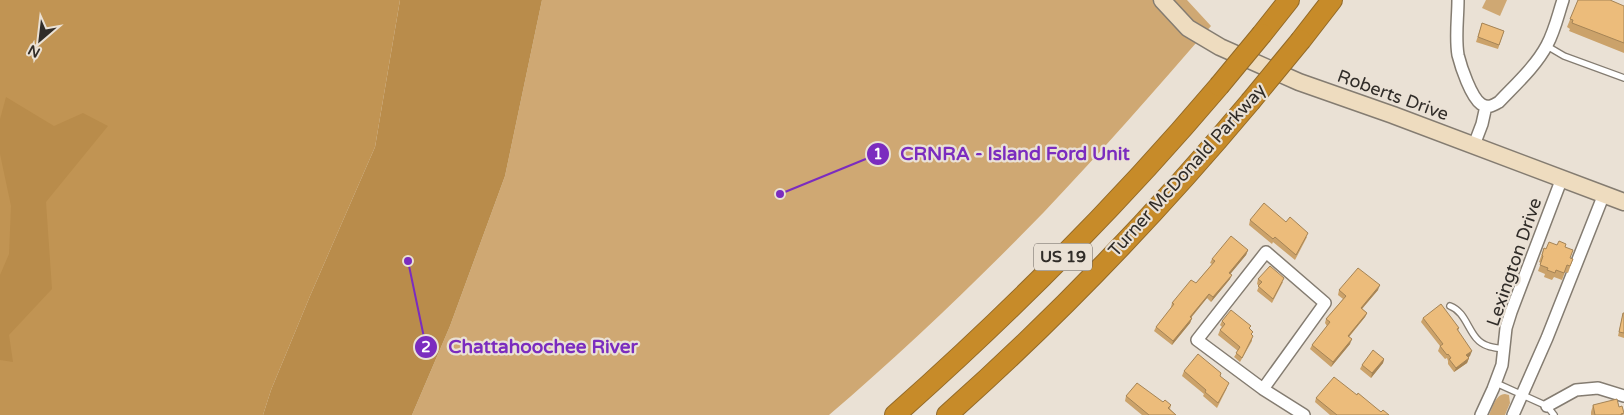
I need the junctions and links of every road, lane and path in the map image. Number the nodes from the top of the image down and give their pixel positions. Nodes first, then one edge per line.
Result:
1 (1162, 0) edge
2 (1289, 0) edge
3 (1332, 0) edge
4 (1458, 0) edge
5 (1562, 0) edge
6 (1546, 46) junction
7 (1624, 78) edge
8 (1486, 106) junction
9 (1474, 145) junction
10 (1562, 178) junction
11 (1604, 194) junction
12 (1624, 202) edge
13 (1450, 306) dead end
14 (1504, 349) junction
15 (1496, 383) junction
16 (1263, 390) junction
17 (1521, 396) junction
18 (1624, 396) edge
19 (1551, 411) edge
20 (895, 415) edge
21 (947, 415) edge
22 (1304, 415) edge
23 (1481, 415) edge
24 (1513, 415) edge

1 - 9 street, Roberts Drive
2 - 20 highway, Turner McDonald Parkway / US 19, bridge
3 - 21 highway, Turner McDonald Parkway / US 19, bridge
4 - 8 street
5 - 6 street
6 - 7 lane
6 - 8 street
8 - 9 street
9 - 10 street, Roberts Drive
10 - 11 street, Roberts Drive
10 - 14 street, Lexington Drive
11 - 12 street, Roberts Drive
11 - 17 street
13 - 14 lane
14 - 15 street, Lexington Drive
15 - 17 lane
15 - 23 street, Lexington Drive
16 - 16 street
16 - 22 street
17 - 19 lane
17 - 24 street
18 - 19 street

